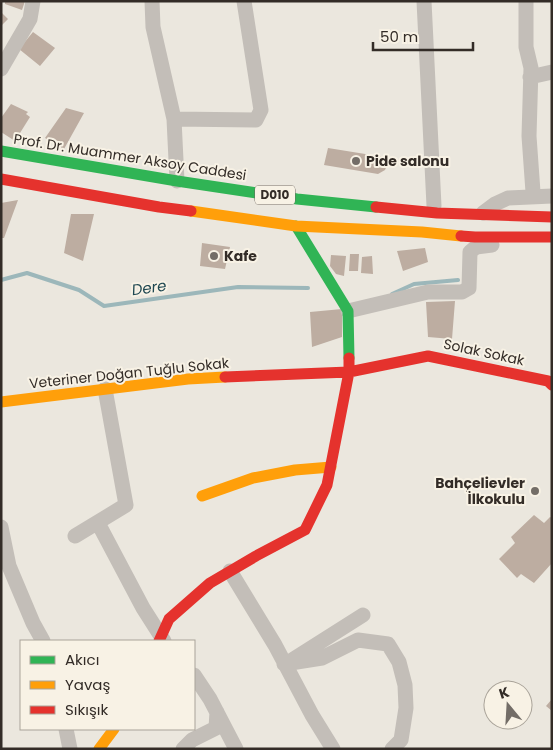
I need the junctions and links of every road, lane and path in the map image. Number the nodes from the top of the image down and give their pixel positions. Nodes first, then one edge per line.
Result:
1 (32, 1) edge
2 (152, 1) edge
3 (244, 1) edge
4 (424, 1) edge
5 (526, 1) edge
6 (1, 69) edge
7 (552, 72) edge
8 (530, 77) junction
9 (174, 120) junction
10 (1, 151) edge
11 (1, 179) edge
12 (177, 181) junction
13 (536, 196) junction
14 (552, 196) edge
15 (434, 206) junction
16 (416, 210) junction
17 (479, 214) junction
18 (552, 217) edge
19 (296, 226) junction
20 (552, 239) edge
21 (348, 311) junction
22 (349, 372) junction
23 (552, 384) edge
24 (106, 389) junction
25 (1, 402) edge
26 (331, 467) junction
27 (202, 496) dead end
28 (98, 523) junction
29 (1, 528) edge
30 (75, 536) dead end
31 (230, 571) junction
32 (363, 615) dead end
33 (42, 640) edge
34 (162, 640) edge
35 (284, 664) junction
36 (195, 676) edge
37 (217, 712) junction
38 (66, 730) edge
39 (113, 730) edge
40 (70, 749) edge
41 (99, 749) edge
42 (183, 749) edge
43 (236, 749) edge
44 (333, 749) edge
45 (392, 749) edge

1 - 6 street
2 - 9 street
3 - 9 street
4 - 15 street
5 - 8 street
7 - 8 street
8 - 13 street
9 - 12 street
10 - 12 main road, Prof. Dr. Muammer Aksoy Caddesi / D010
11 - 19 main road, D010
12 - 16 main road, Prof. Dr. Muammer Aksoy Caddesi / D010
13 - 14 street
13 - 17 street
15 - 16 main road
15 - 17 main road
16 - 17 main road, Prof. Dr. Muammer Aksoy Caddesi / D010
17 - 18 main road, Prof. Dr. Muammer Aksoy Caddesi / D010
19 - 20 main road, D010
19 - 21 main road
20 - 21 street
21 - 22 main road
22 - 23 main road, Solak Sokak
22 - 24 main road, Veteriner Doğan Tuğlu Sokak
22 - 26 main road
24 - 25 main road, Veteriner Doğan Tuğlu Sokak
24 - 28 street
26 - 27 main road
26 - 31 main road
28 - 30 street
28 - 34 street
29 - 33 street
31 - 34 main road
31 - 35 street
32 - 35 street
35 - 44 street
35 - 45 street
36 - 37 street
37 - 42 street
37 - 43 street
38 - 40 street
39 - 41 main road

